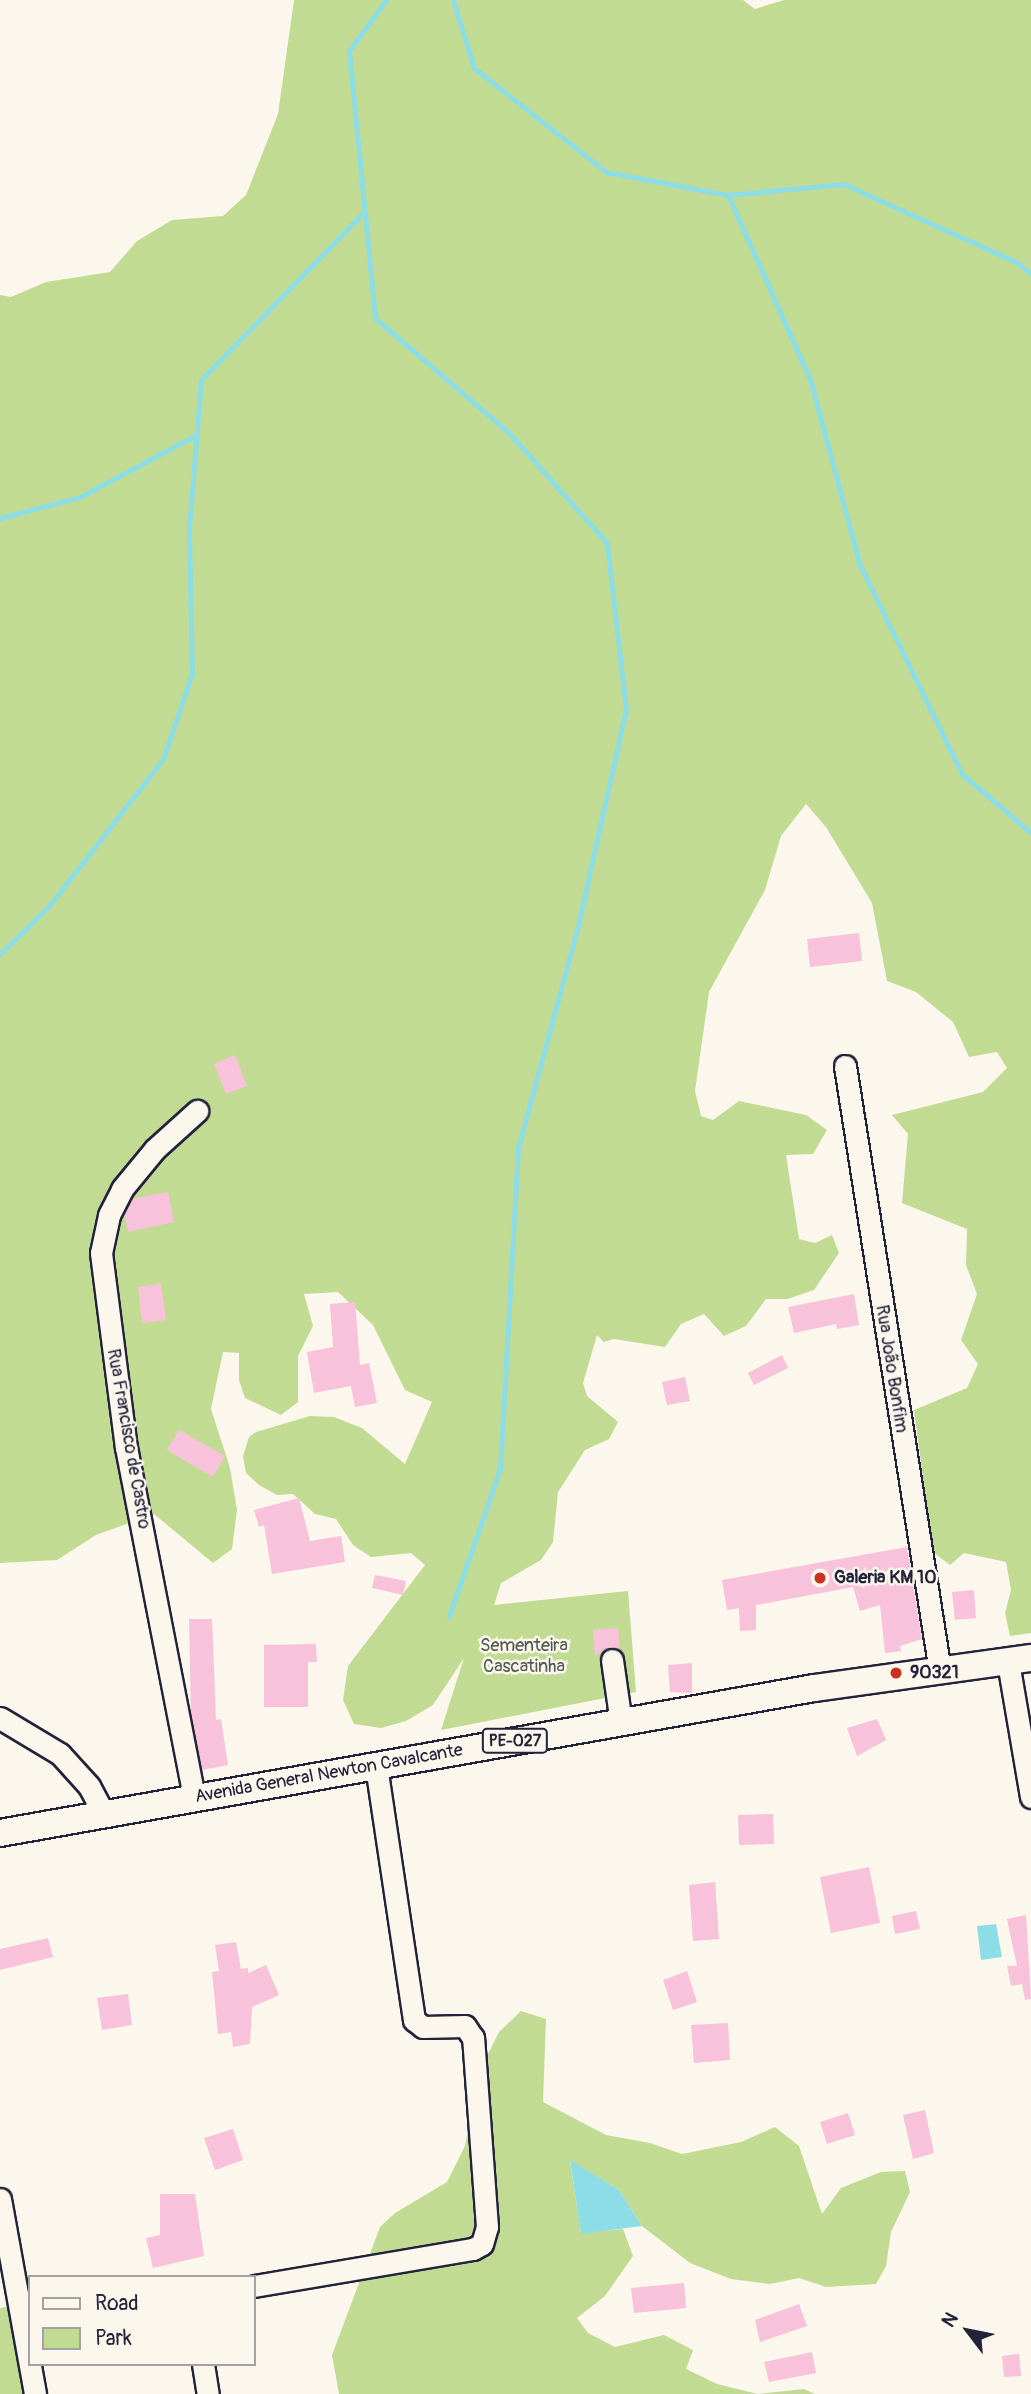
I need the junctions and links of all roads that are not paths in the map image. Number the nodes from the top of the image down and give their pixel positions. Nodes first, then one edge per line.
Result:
1 (845, 1066) dead end
2 (197, 1111) dead end
3 (612, 1660) dead end
4 (1020, 1660) edge
5 (940, 1671) junction
6 (0, 1718) edge
7 (621, 1723) junction
8 (376, 1765) junction
9 (194, 1797) junction
10 (1031, 1797) edge
11 (105, 1816) junction
12 (0, 1833) edge
13 (0, 2199) edge
14 (256, 2286) edge
15 (28, 2355) edge
16 (30, 2366) edge
17 (203, 2366) edge
18 (35, 2394) edge
19 (208, 2394) edge

1 - 5 street, Rua João Bonfim
2 - 9 street, Rua Francisco de Castro
3 - 7 street
4 - 5 main road, Avenida General Newton Cavalcante / PE-027
4 - 10 street
5 - 7 main road, Avenida General Newton Cavalcante / PE-027
6 - 11 street
7 - 8 main road, Avenida General Newton Cavalcante / PE-027
8 - 9 main road, Avenida General Newton Cavalcante / PE-027
8 - 14 street
9 - 11 main road, Avenida General Newton Cavalcante / PE-027
11 - 12 main road, Avenida General Newton Cavalcante / PE-027
13 - 15 street
16 - 18 street
17 - 19 street

